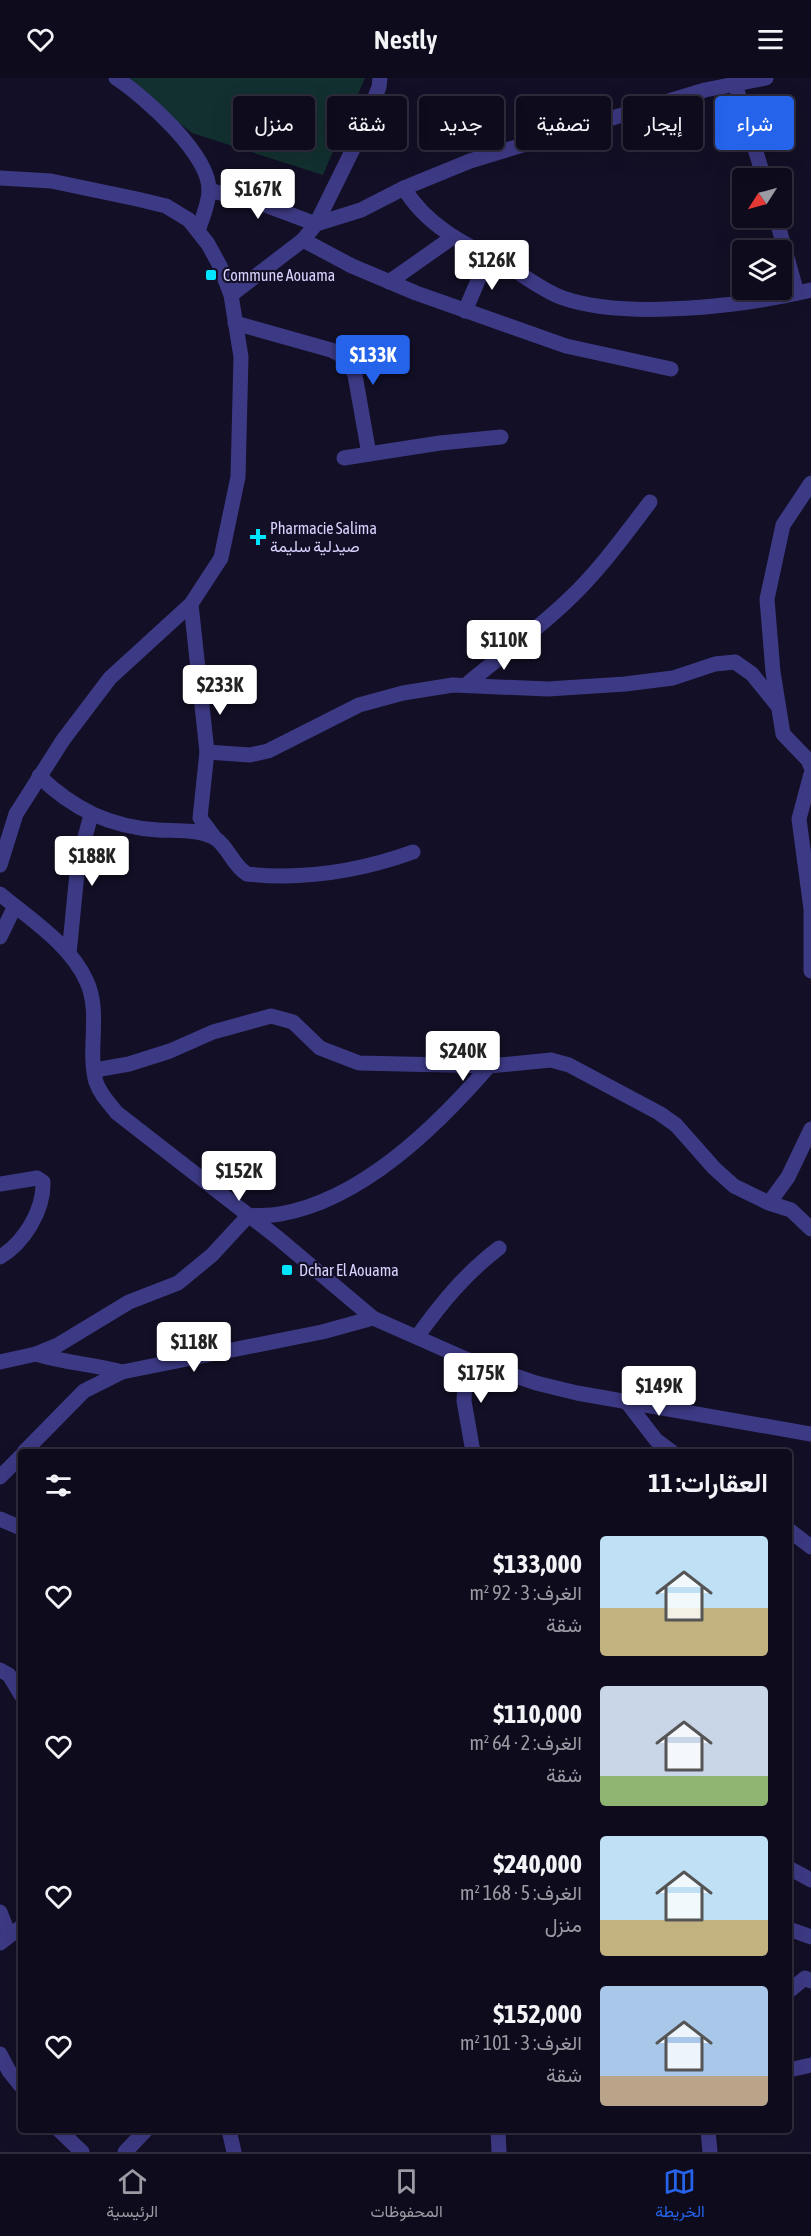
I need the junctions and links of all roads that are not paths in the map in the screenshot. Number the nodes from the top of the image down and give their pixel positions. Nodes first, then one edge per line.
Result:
1 (116, 78) edge
2 (380, 78) edge
3 (766, 78) edge
4 (735, 84) junction
5 (761, 168) edge
6 (0, 178) edge
7 (404, 188) junction
8 (209, 190) junction
9 (316, 224) junction
10 (780, 228) edge
11 (198, 231) junction
12 (453, 237) junction
13 (303, 240) junction
14 (488, 257) junction
15 (389, 282) junction
16 (804, 292) edge
17 (231, 295) junction
18 (465, 310) junction
19 (235, 323) junction
20 (671, 369) dead end
21 (501, 437) dead end
22 (369, 454) junction
23 (344, 458) dead end
24 (811, 483) edge
25 (650, 502) dead end
26 (191, 604) junction
27 (466, 685) junction
28 (777, 705) junction
29 (207, 752) junction
30 (811, 767) edge
31 (811, 774) edge
32 (39, 776) junction
33 (91, 815) junction
34 (215, 838) junction
35 (413, 852) dead end
36 (0, 865) edge
37 (0, 894) edge
38 (15, 906) junction
39 (0, 937) edge
40 (69, 954) junction
41 (811, 971) edge
42 (489, 1066) junction
43 (95, 1070) junction
44 (811, 1129) edge
45 (0, 1184) edge
46 (769, 1203) junction
47 (248, 1216) junction
48 (811, 1229) edge
49 (499, 1248) dead end
50 (0, 1257) edge
51 (373, 1318) junction
52 (417, 1337) junction
53 (36, 1354) junction
54 (466, 1359) junction
55 (0, 1362) edge
56 (122, 1371) junction
57 (626, 1401) junction
58 (811, 1434) edge
59 (27, 1449) edge
60 (472, 1449) edge
61 (668, 1449) edge
62 (18, 1459) edge
63 (0, 1477) edge
64 (0, 1519) edge
65 (18, 1526) edge
66 (792, 1532) edge
67 (811, 1547) edge
68 (0, 1670) edge
69 (18, 1690) edge
70 (792, 1870) edge
71 (811, 1880) edge
72 (0, 1912) edge
73 (792, 1930) edge
74 (10, 1935) edge
75 (811, 1937) edge
76 (811, 1981) edge
77 (792, 1989) edge
78 (0, 2054) edge
79 (811, 2065) edge
80 (792, 2069) edge
81 (18, 2082) edge
82 (62, 2133) edge
83 (143, 2133) edge
84 (230, 2133) edge
85 (498, 2133) edge
86 (708, 2133) edge
87 (82, 2152) edge
88 (125, 2152) edge
89 (234, 2152) edge
90 (498, 2152) edge
91 (710, 2152) edge

1 - 8 street
2 - 9 street
3 - 4 street
4 - 5 street
4 - 7 street
6 - 11 street
7 - 9 street
7 - 12 street
8 - 9 street
8 - 11 street
9 - 13 street
10 - 16 street
11 - 17 street
12 - 14 street
12 - 15 street
13 - 15 street
13 - 17 street
14 - 16 street
14 - 18 street
15 - 18 street
17 - 19 street
18 - 20 street
19 - 22 street
19 - 26 street
21 - 22 street
22 - 23 street
24 - 28 street
25 - 27 street
26 - 29 street
26 - 32 street
27 - 28 street
27 - 29 street
28 - 30 street
29 - 34 street
31 - 41 street
32 - 33 street
32 - 36 street
33 - 34 street
33 - 40 street
34 - 35 street
37 - 38 street
38 - 39 street
38 - 40 street
40 - 43 street
42 - 43 street
42 - 46 street
42 - 47 street
43 - 47 street
44 - 46 street
45 - 50 street
46 - 48 street
47 - 51 street
47 - 53 street
49 - 52 street
51 - 52 street
51 - 56 street
52 - 54 street
53 - 55 street
53 - 56 street
54 - 57 street
54 - 60 street
56 - 59 street
57 - 58 street
57 - 61 street
62 - 63 street
64 - 65 street
66 - 67 street
68 - 69 street
70 - 71 street
72 - 74 street
73 - 75 street
76 - 77 street
78 - 81 street
79 - 80 street
82 - 87 street
83 - 88 street
84 - 89 street
85 - 90 street
86 - 91 street

